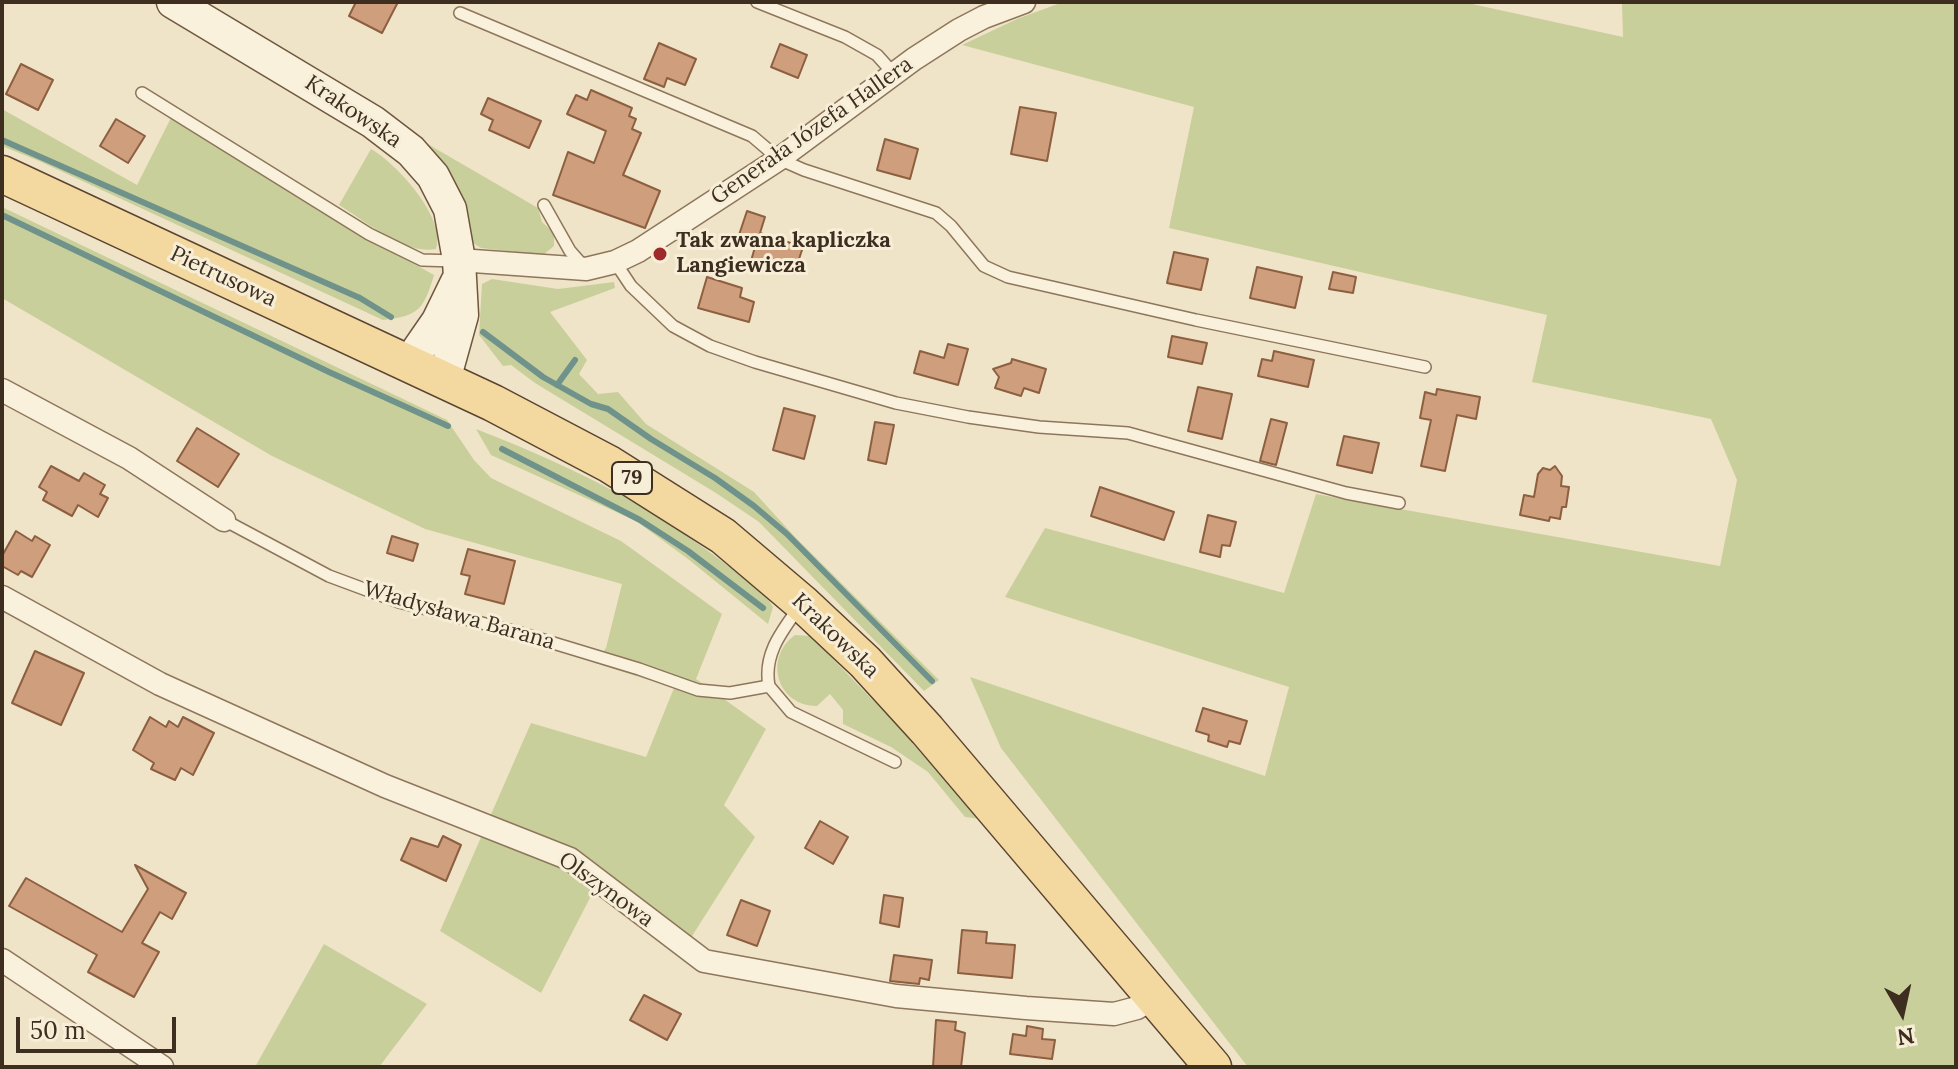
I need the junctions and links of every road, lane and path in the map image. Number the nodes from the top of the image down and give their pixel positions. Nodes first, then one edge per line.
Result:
1 (173, 2) edge
2 (757, 2) edge
3 (1024, 2) edge
4 (460, 13) dead end
5 (894, 74) junction
6 (142, 93) dead end
7 (779, 159) junction
8 (2, 174) edge
9 (544, 205) dead end
10 (615, 262) junction
11 (586, 269) junction
12 (459, 270) junction
13 (409, 363) junction
14 (1425, 367) dead end
15 (444, 380) junction
16 (2, 390) edge
17 (1399, 503) dead end
18 (224, 520) joint
19 (2, 597) edge
20 (802, 603) junction
21 (769, 686) junction
22 (895, 762) dead end
23 (2, 960) edge
24 (1154, 997) junction
25 (162, 1067) edge
26 (1213, 1067) edge

1 - 12 street, Krakowska
2 - 5 lane
3 - 5 street, Generała Józefa Hallera
4 - 7 lane
5 - 7 street, Generała Józefa Hallera
6 - 12 lane
7 - 10 street, Generała Józefa Hallera
7 - 14 lane
8 - 13 main road, Pietrusowa / 79
9 - 11 lane
10 - 11 street, Generała Józefa Hallera
10 - 17 lane
11 - 12 street, Generała Józefa Hallera
12 - 13 street
12 - 15 street, Krakowska
13 - 15 main road, Pietrusowa / 79
15 - 20 main road, Krakowska / 79
16 - 18 street, Władysława Barana
18 - 21 lane, Władysława Barana
19 - 24 street, Olszynowa
20 - 21 lane
20 - 24 main road, Krakowska / 79
21 - 22 lane
23 - 25 street
24 - 26 main road, Krakowska / 79

